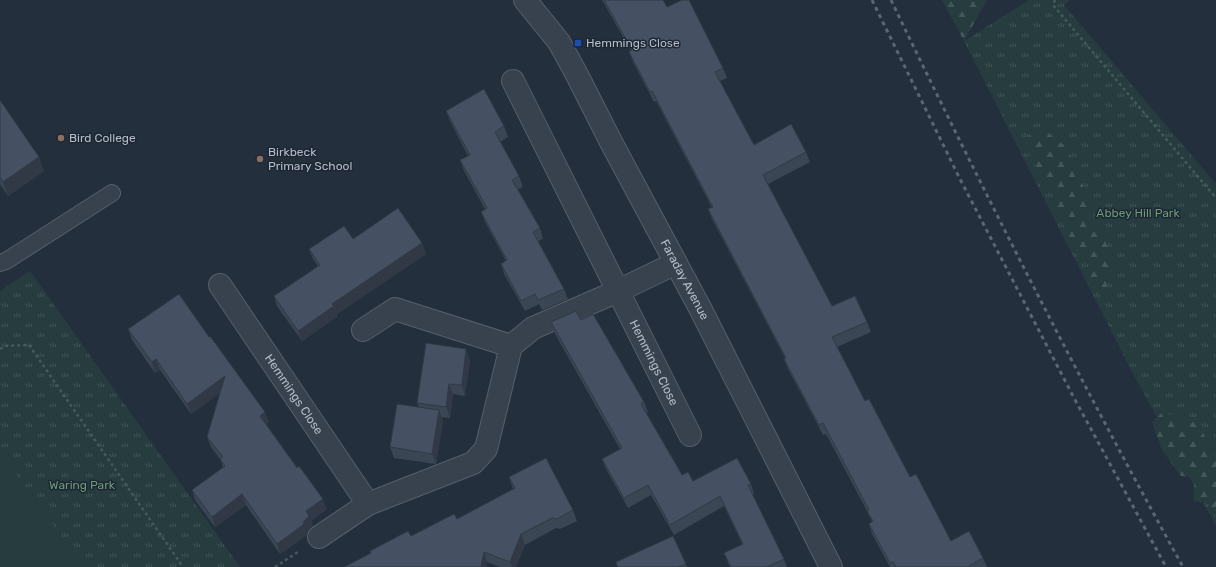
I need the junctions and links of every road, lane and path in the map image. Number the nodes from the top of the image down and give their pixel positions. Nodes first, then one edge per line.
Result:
1 (525, 0) edge
2 (1055, 0) edge
3 (513, 81) dead end
4 (112, 193) dead end
5 (1216, 198) edge
6 (0, 263) edge
7 (676, 263) junction
8 (220, 285) dead end
9 (618, 291) junction
10 (363, 330) dead end
11 (511, 346) junction
12 (0, 349) edge
13 (690, 435) dead end
14 (368, 504) junction
15 (319, 537) dead end
16 (184, 567) edge
17 (831, 567) edge

1 - 7 street, Faraday Avenue
2 - 5 path
3 - 9 street, Hemmings Close
4 - 6 lane
7 - 9 street
7 - 17 street, Faraday Avenue
8 - 14 street, Hemmings Close
9 - 11 street
9 - 13 street, Hemmings Close
10 - 11 street
11 - 14 street
12 - 16 path
14 - 15 street

